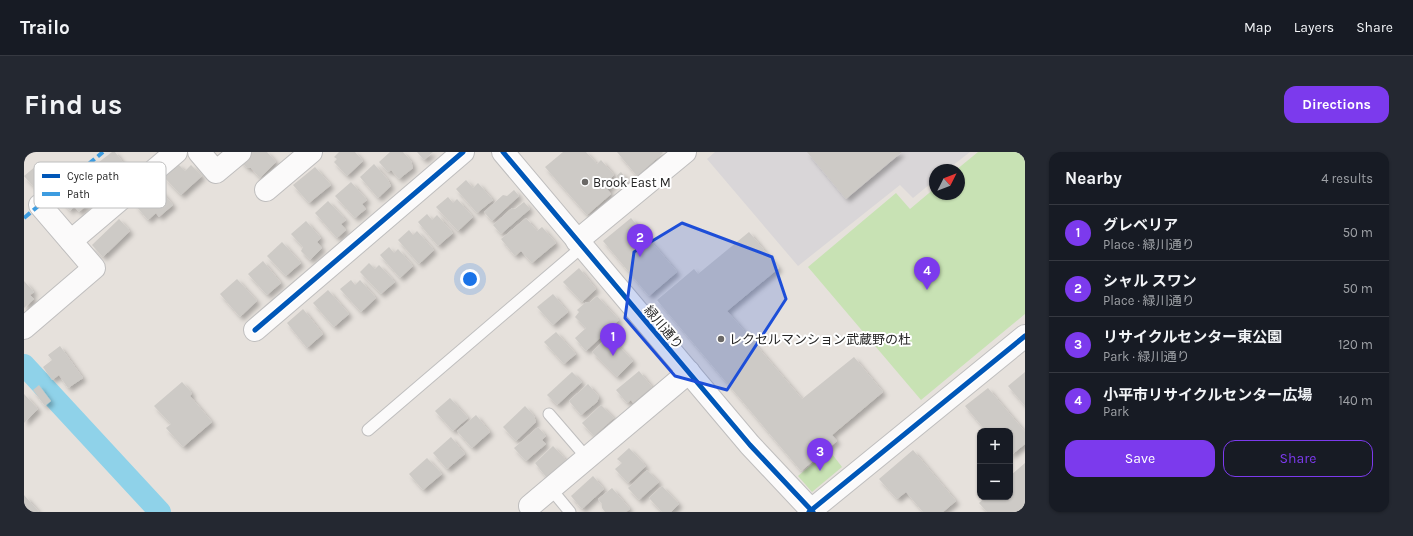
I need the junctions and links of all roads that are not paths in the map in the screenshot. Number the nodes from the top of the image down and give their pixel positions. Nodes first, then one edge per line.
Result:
1 (176, 152) edge
2 (199, 152) edge
3 (240, 152) edge
4 (310, 152) edge
5 (463, 152) edge
6 (503, 152) edge
7 (685, 152) edge
8 (164, 162) edge
9 (266, 190) dead end
10 (43, 208) edge
11 (111, 208) edge
12 (71, 242) junction
13 (579, 244) junction
14 (24, 328) edge
15 (255, 330) dead end
16 (1025, 336) edge
17 (689, 372) junction
18 (549, 414) dead end
19 (368, 430) dead end
20 (588, 458) junction
21 (550, 489) junction
22 (530, 506) dead end
23 (811, 511) edge
24 (570, 512) edge

1 - 8 street
2 - 3 street
4 - 9 street
5 - 15 street
6 - 13 street, 緑川通り
7 - 13 street
10 - 12 street
11 - 12 street
12 - 14 street
13 - 17 street, 緑川通り
13 - 19 lane
16 - 23 street
17 - 20 street
17 - 23 street, 緑川通り
18 - 20 lane
20 - 21 street
21 - 22 street
21 - 24 lane

